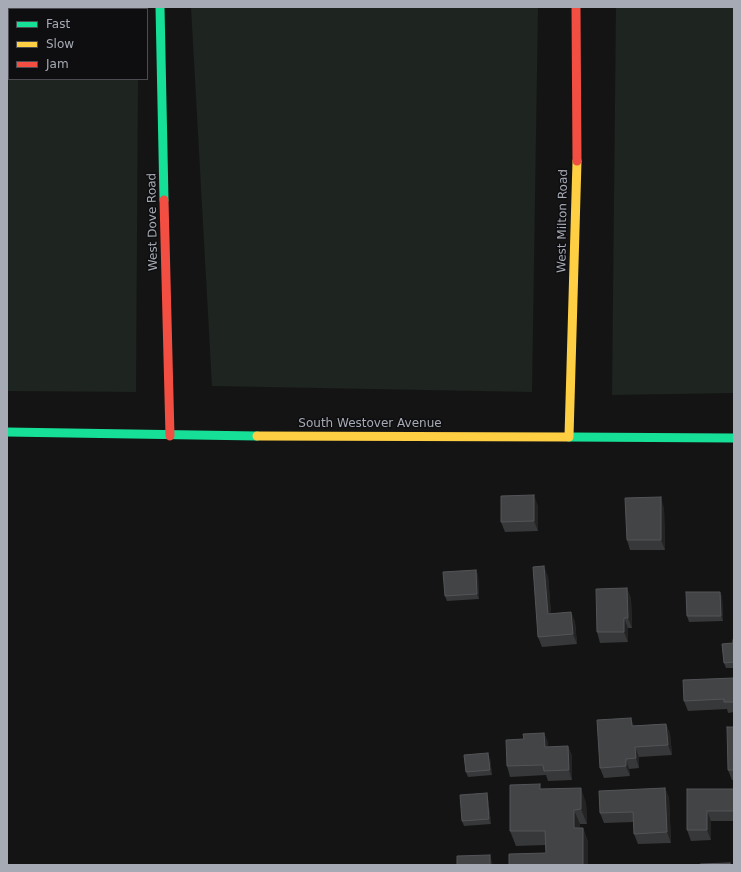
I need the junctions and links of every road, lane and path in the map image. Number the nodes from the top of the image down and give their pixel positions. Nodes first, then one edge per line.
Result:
1 (576, 7) edge
2 (155, 12) edge
3 (7, 432) edge
4 (170, 436) junction
5 (569, 436) junction
6 (734, 438) edge

1 - 5 street, West Milton Road
2 - 4 street, West Dove Road
3 - 4 street, South Westover Avenue
4 - 5 street, South Westover Avenue
5 - 6 street, South Westover Avenue

